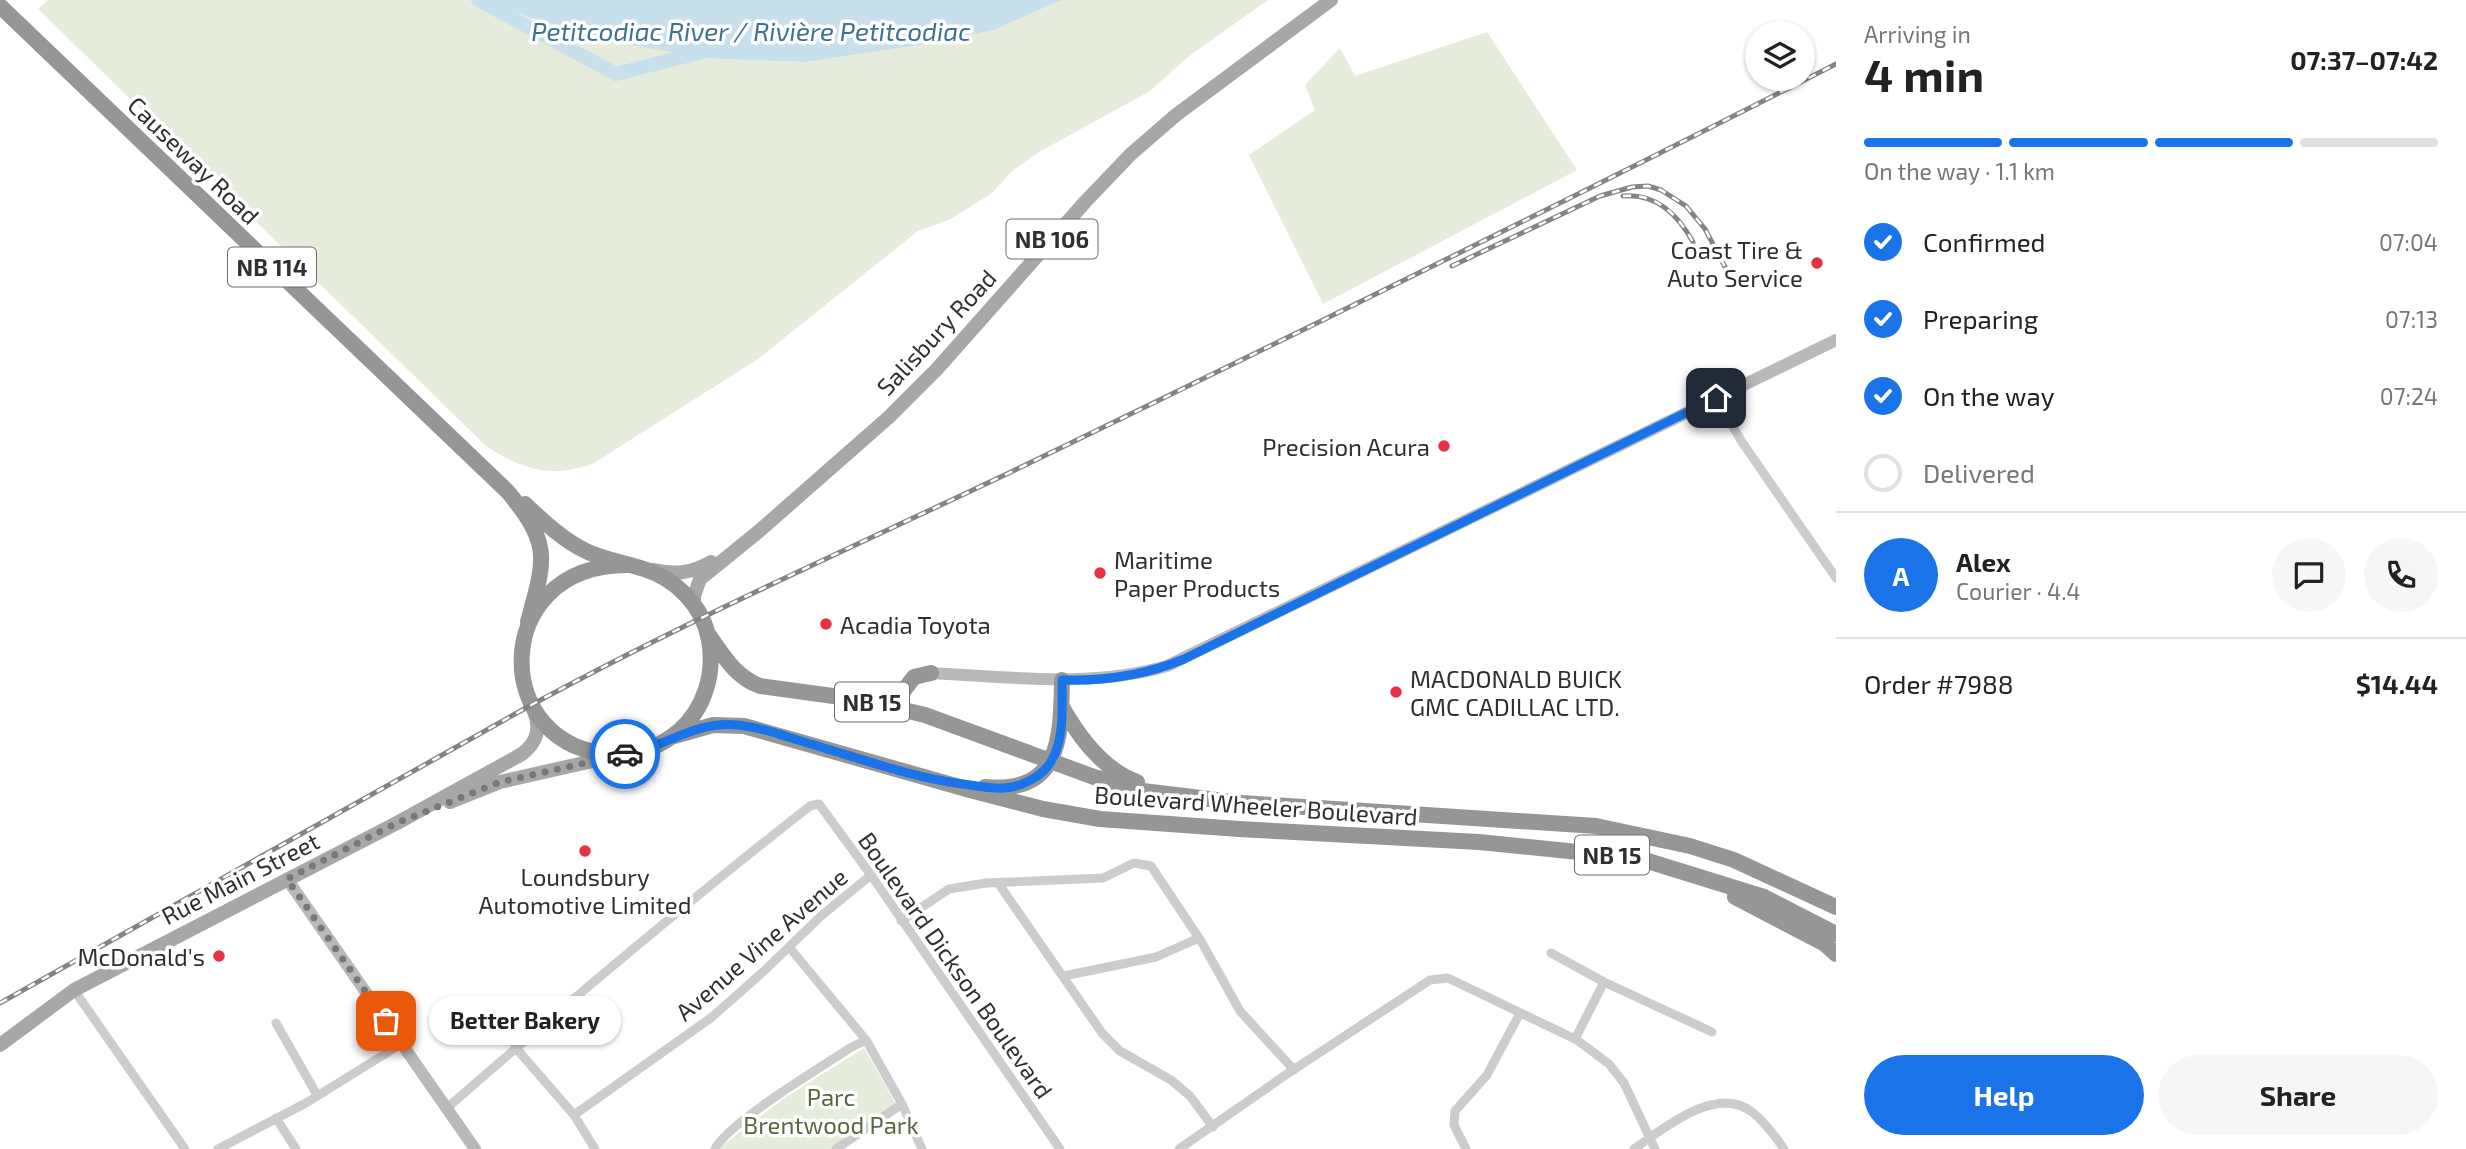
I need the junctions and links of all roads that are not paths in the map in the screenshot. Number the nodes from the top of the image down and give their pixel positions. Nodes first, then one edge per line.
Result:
1 (1331, 0) edge
2 (0, 6) edge
3 (1836, 340) edge
4 (1716, 398) junction
5 (508, 492) junction
6 (793, 500) junction
7 (635, 566) junction
8 (1836, 578) edge
9 (694, 604) junction
10 (528, 622) junction
11 (708, 634) junction
12 (931, 673) joint
13 (1062, 680) junction
14 (532, 704) junction
15 (887, 705) junction
16 (1062, 707) junction
17 (671, 737) junction
18 (624, 754) junction
19 (1052, 761) junction
20 (937, 781) junction
21 (1179, 796) junction
22 (397, 823) junction
23 (1596, 826) junction
24 (1606, 855) junction
25 (871, 875) junction
26 (287, 879) junction
27 (998, 883) junction
28 (1836, 896) edge
29 (1836, 907) edge
30 (901, 920) junction
31 (1836, 934) edge
32 (1199, 938) junction
33 (789, 947) junction
34 (1551, 954) dead end
35 (1836, 954) edge
36 (1064, 976) junction
37 (1604, 982) junction
38 (74, 990) junction
39 (1520, 1013) junction
40 (276, 1023) dead end
41 (1712, 1032) dead end
42 (1575, 1039) junction
43 (866, 1040) junction
44 (401, 1044) junction
45 (0, 1045) edge
46 (515, 1047) junction
47 (1294, 1070) junction
48 (317, 1095) junction
49 (902, 1104) junction
50 (447, 1108) junction
51 (574, 1115) junction
52 (276, 1118) junction
53 (1213, 1127) junction
54 (1648, 1138) junction
55 (185, 1149) edge
56 (218, 1149) edge
57 (296, 1149) edge
58 (475, 1149) edge
59 (595, 1149) edge
60 (715, 1149) edge
61 (836, 1149) edge
62 (922, 1149) edge
63 (1060, 1149) edge
64 (1179, 1149) edge
65 (1466, 1149) edge
66 (1634, 1149) edge
67 (1655, 1149) edge
68 (1784, 1149) edge

1 - 6 main road, Salisbury Road / NB 106
2 - 5 highway, Causeway Road / NB 114
3 - 4 street
4 - 8 street
4 - 13 street
5 - 7 highway, Causeway Road / NB 114
5 - 10 highway, Causeway Road / NB 114
6 - 7 main road, Salisbury Road / NB 106
6 - 9 main road, Salisbury Road / NB 106
7 - 9 highway
7 - 10 highway
9 - 11 highway
10 - 14 highway
11 - 15 highway, Boulevard Wheeler Boulevard / NB 15
11 - 17 highway
12 - 13 street
12 - 15 highway
13 - 16 highway
14 - 18 highway
14 - 22 main road, Rue Main Street
15 - 19 highway, Boulevard Wheeler Boulevard / NB 15
16 - 19 highway
16 - 21 highway
17 - 18 highway
17 - 20 highway, Boulevard Wheeler Boulevard / NB 15
18 - 22 main road, Rue Main Street
19 - 20 highway
19 - 21 highway, Boulevard Wheeler Boulevard / NB 15
20 - 24 highway, Boulevard Wheeler Boulevard / NB 15
21 - 23 highway, Boulevard Wheeler Boulevard / NB 15
22 - 26 main road, Rue Main Street
23 - 28 highway
23 - 29 highway, Boulevard Wheeler Boulevard / NB 15
24 - 31 highway, Boulevard Wheeler Boulevard / NB 15
24 - 35 highway
25 - 30 street, Boulevard Dickson Boulevard
25 - 33 street, Avenue Vine Avenue
25 - 46 street, Boulevard Dickson Boulevard
26 - 38 main road, Rue Main Street
26 - 44 street
27 - 30 street
27 - 32 street
27 - 36 street
30 - 63 street, Boulevard Dickson Boulevard
32 - 36 street
32 - 47 street
33 - 43 street
33 - 51 street, Avenue Vine Avenue
34 - 37 street
36 - 53 street
37 - 41 street
37 - 42 street
38 - 45 main road, Rue Main Street
38 - 55 street
39 - 42 street
39 - 47 street
39 - 65 street
40 - 48 street
42 - 54 street
43 - 49 street
43 - 60 street
44 - 48 street
44 - 50 street
46 - 50 street
46 - 51 street
47 - 53 street
48 - 52 street
49 - 61 street
49 - 62 street
50 - 58 street
51 - 59 street
52 - 56 street
52 - 57 street
53 - 64 street
54 - 66 street
54 - 67 street
54 - 68 street

